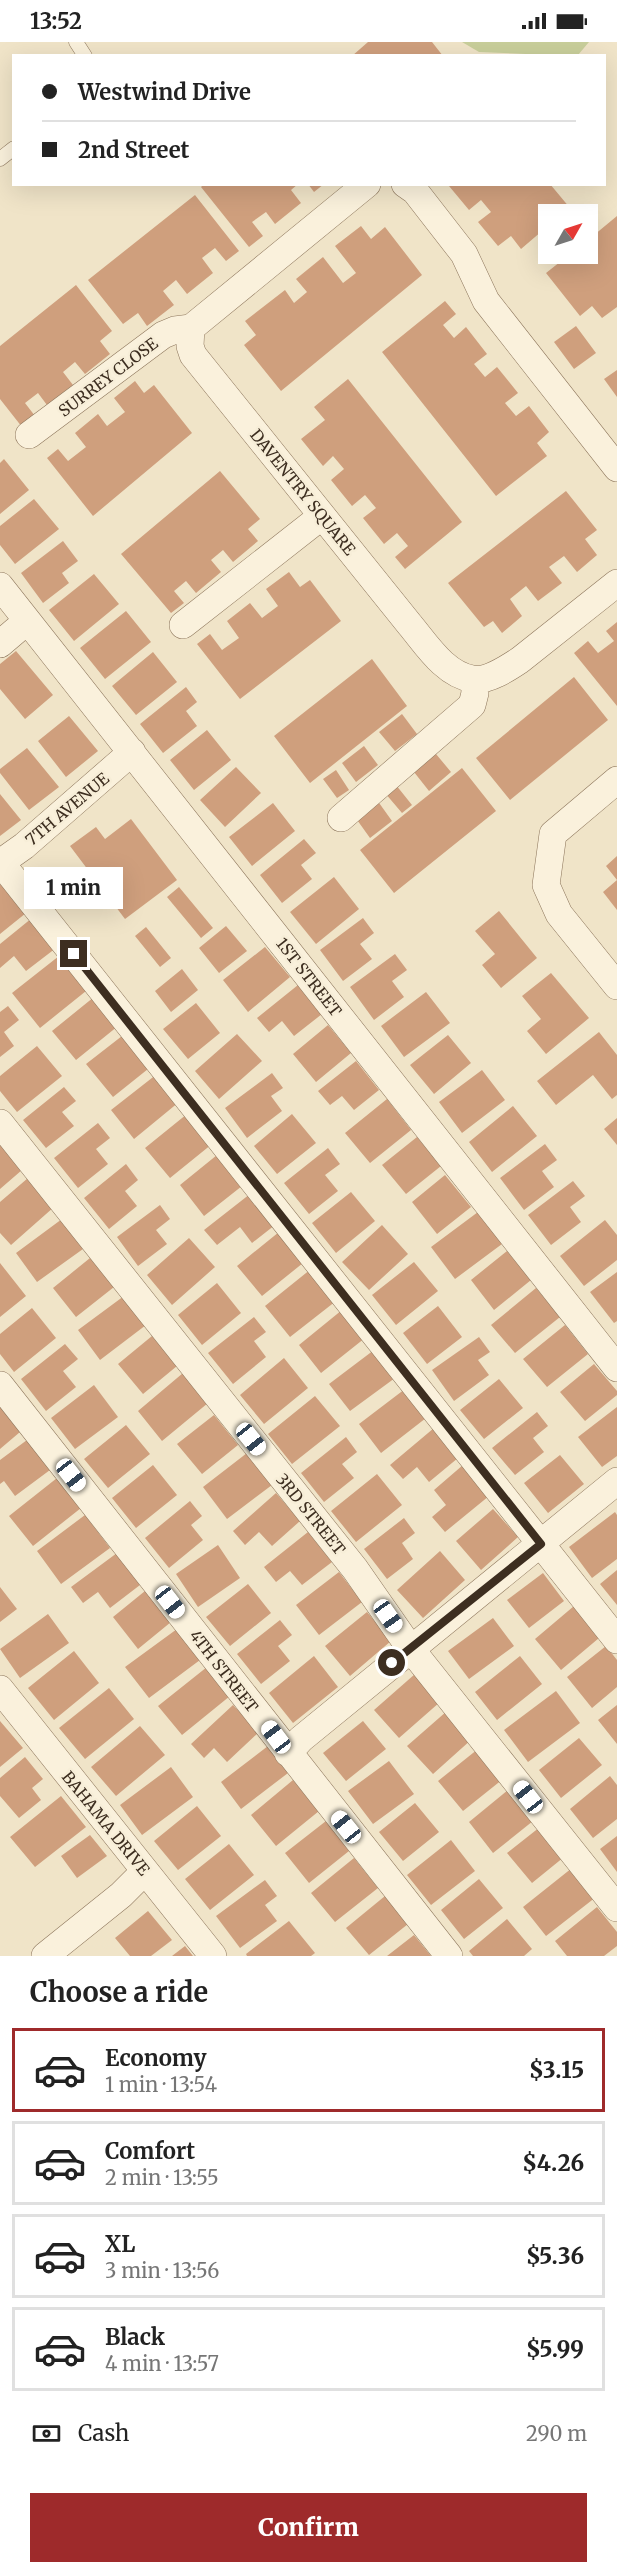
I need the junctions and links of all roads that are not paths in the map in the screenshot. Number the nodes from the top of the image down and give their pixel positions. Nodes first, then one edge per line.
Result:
1 (12, 150) edge
2 (0, 159) edge
3 (366, 186) edge
4 (408, 186) edge
5 (191, 328) junction
6 (29, 435) dead end
7 (617, 468) edge
8 (322, 516) junction
9 (617, 583) edge
10 (0, 586) edge
11 (27, 621) junction
12 (183, 625) dead end
13 (0, 644) edge
14 (474, 680) junction
15 (132, 752) junction
16 (617, 780) edge
17 (341, 818) dead end
18 (0, 863) edge
19 (617, 986) edge
20 (0, 1123) edge
21 (617, 1368) edge
22 (0, 1385) edge
23 (617, 1481) edge
24 (541, 1544) junction
25 (617, 1640) edge
26 (410, 1648) junction
27 (0, 1689) edge
28 (288, 1753) junction
29 (144, 1872) junction
30 (617, 1908) edge
31 (45, 1956) edge
32 (213, 1956) edge
33 (449, 1956) edge

1 - 2 lane
3 - 5 street
4 - 7 street
5 - 6 street, SURREY CLOSE
5 - 8 street, DAVENTRY SQUARE
8 - 12 street
8 - 14 street, DAVENTRY SQUARE
9 - 14 street
10 - 11 street, 1ST STREET
11 - 13 street
11 - 15 street, 1ST STREET
14 - 17 street
15 - 18 street, 7TH AVENUE
15 - 21 street, 1ST STREET
16 - 19 street
18 - 24 street
20 - 26 street, 3RD STREET
22 - 28 street, 4TH STREET
23 - 24 street
24 - 25 street
24 - 26 street
26 - 28 street
26 - 30 street, 3RD STREET
27 - 29 street, BAHAMA DRIVE
28 - 33 street, 4TH STREET
29 - 31 street
29 - 32 street, BAHAMA DRIVE

